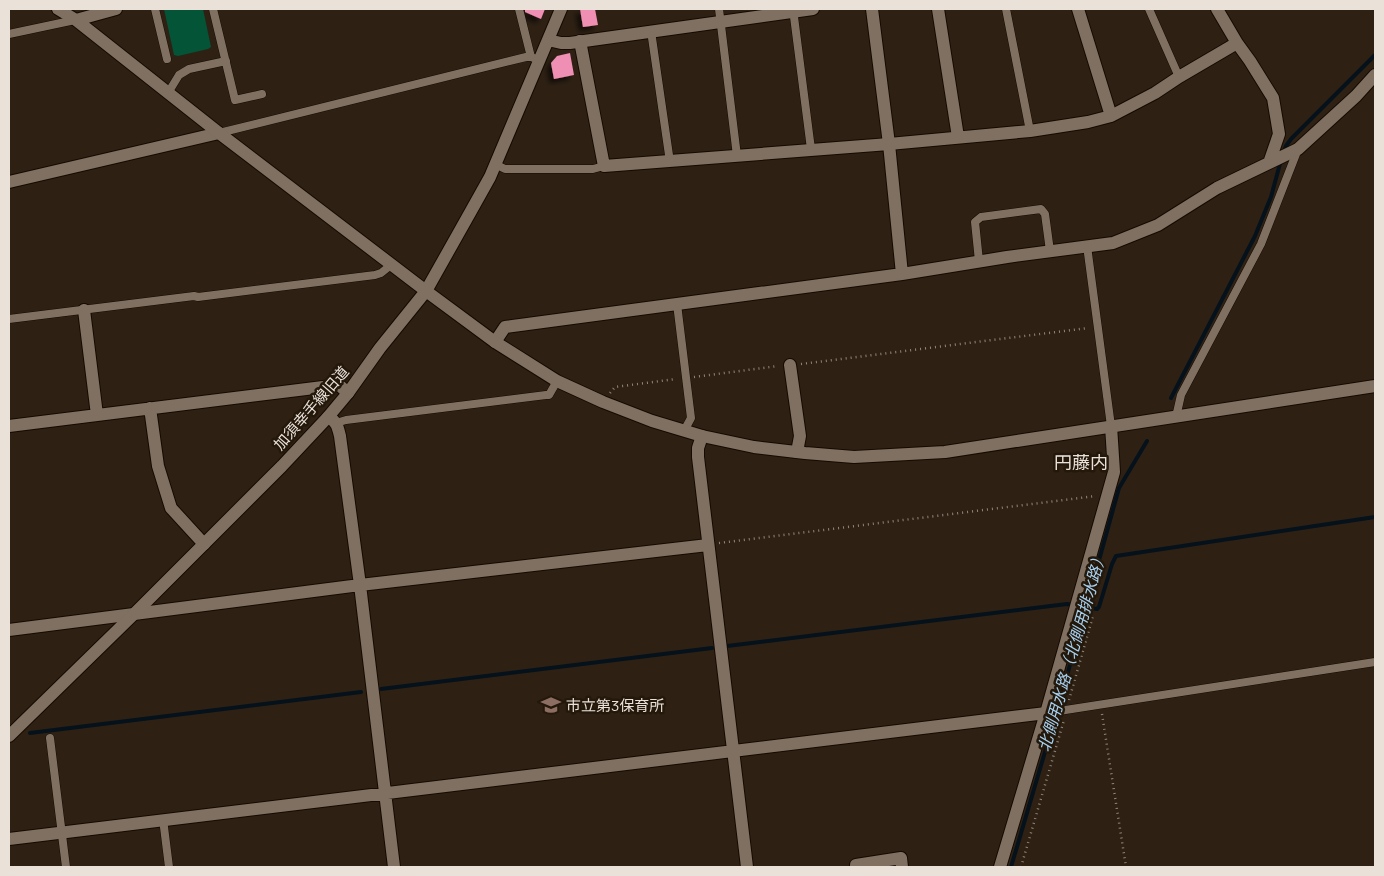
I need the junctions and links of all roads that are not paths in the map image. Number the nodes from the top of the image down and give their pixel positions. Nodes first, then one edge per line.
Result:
1 (58, 9) edge
2 (116, 9) edge
3 (155, 9) edge
4 (213, 9) edge
5 (519, 9) edge
6 (561, 9) edge
7 (813, 9) edge
8 (872, 9) edge
9 (938, 9) edge
10 (1006, 9) edge
11 (1078, 9) edge
12 (1149, 9) edge
13 (1217, 9) edge
14 (794, 10) edge
15 (720, 15) edge
16 (76, 20) junction
17 (651, 31) junction
18 (9, 34) edge
19 (548, 40) junction
20 (580, 41) junction
21 (1237, 43) junction
22 (535, 58) junction
23 (167, 59) dead end
24 (226, 61) junction
25 (1375, 75) edge
26 (1179, 77) junction
27 (168, 93) junction
28 (262, 94) dead end
29 (1111, 116) junction
30 (1030, 131) junction
31 (218, 133) junction
32 (958, 137) junction
33 (889, 144) junction
34 (811, 149) junction
35 (1294, 151) junction
36 (737, 156) junction
37 (1272, 161) junction
38 (670, 162) junction
39 (495, 164) junction
40 (604, 166) junction
41 (9, 182) edge
42 (1087, 246) junction
43 (1050, 251) junction
44 (979, 261) junction
45 (391, 264) junction
46 (902, 274) junction
47 (426, 291) junction
48 (677, 304) junction
49 (84, 310) junction
50 (9, 319) edge
51 (495, 342) junction
52 (790, 365) road end
53 (557, 381) junction
54 (1375, 386) edge
55 (348, 393) junction
56 (150, 408) junction
57 (97, 415) junction
58 (1176, 417) junction
59 (332, 420) junction
60 (9, 426) edge
61 (1111, 426) junction
62 (684, 431) junction
63 (702, 436) junction
64 (797, 452) junction
65 (204, 544) junction
66 (708, 545) junction
67 (360, 585) junction
68 (134, 614) junction
69 (9, 630) edge
70 (1375, 662) edge
71 (1046, 713) junction
72 (9, 736) edge
73 (50, 738) dead end
74 (732, 752) junction
75 (385, 793) junction
76 (163, 819) junction
77 (61, 832) junction
78 (9, 839) edge
79 (66, 867) edge
80 (169, 867) edge
81 (394, 867) edge
82 (747, 867) edge
83 (856, 867) edge
84 (902, 867) edge
85 (1000, 867) edge

1 - 16 street
2 - 16 street
3 - 23 lane
4 - 24 lane
5 - 22 lane
6 - 19 street, 加須幸手線旧道
7 - 14 street
8 - 33 street
9 - 32 street
10 - 30 lane
11 - 29 street
12 - 26 lane
13 - 21 street
14 - 15 street
14 - 34 lane
15 - 17 street
15 - 36 lane
16 - 18 lane
16 - 27 street
17 - 20 street
17 - 38 lane
19 - 20 street
19 - 22 street, 加須幸手線旧道
20 - 40 street
21 - 26 street
21 - 37 street
22 - 31 lane
22 - 39 street, 加須幸手線旧道
24 - 27 lane
24 - 28 lane
25 - 35 street
26 - 29 street
27 - 31 street
29 - 30 street
30 - 32 street
31 - 41 street
31 - 45 street
32 - 33 street
33 - 34 street
33 - 46 street
34 - 36 street
35 - 37 street
35 - 58 lane
36 - 38 street
37 - 42 street
38 - 40 street
39 - 40 lane
39 - 47 street, 加須幸手線旧道
42 - 43 street
42 - 61 lane
43 - 44 street
43 - 44 lane
44 - 46 street
45 - 47 street
45 - 49 lane
46 - 48 street
47 - 51 street
47 - 55 street, 加須幸手線旧道
48 - 51 street
48 - 62 lane
49 - 50 lane
49 - 57 street
51 - 53 street
52 - 64 street
53 - 59 lane
53 - 62 street
54 - 58 street
55 - 56 street
55 - 59 street, 加須幸手線旧道
56 - 57 street
56 - 65 street
57 - 60 street
58 - 61 street
59 - 65 street, 加須幸手線旧道
59 - 67 street
61 - 64 street
61 - 71 street
62 - 63 street
63 - 64 street
63 - 66 street
65 - 68 street, 加須幸手線旧道
66 - 67 street
66 - 74 street
67 - 68 street
67 - 75 street
68 - 69 street
68 - 72 street, 加須幸手線旧道
70 - 71 lane
71 - 74 street
71 - 85 street
73 - 77 lane
74 - 75 street
74 - 82 street
75 - 76 street
75 - 81 street
76 - 77 street
76 - 80 lane
77 - 78 street
77 - 79 lane
83 - 84 street

